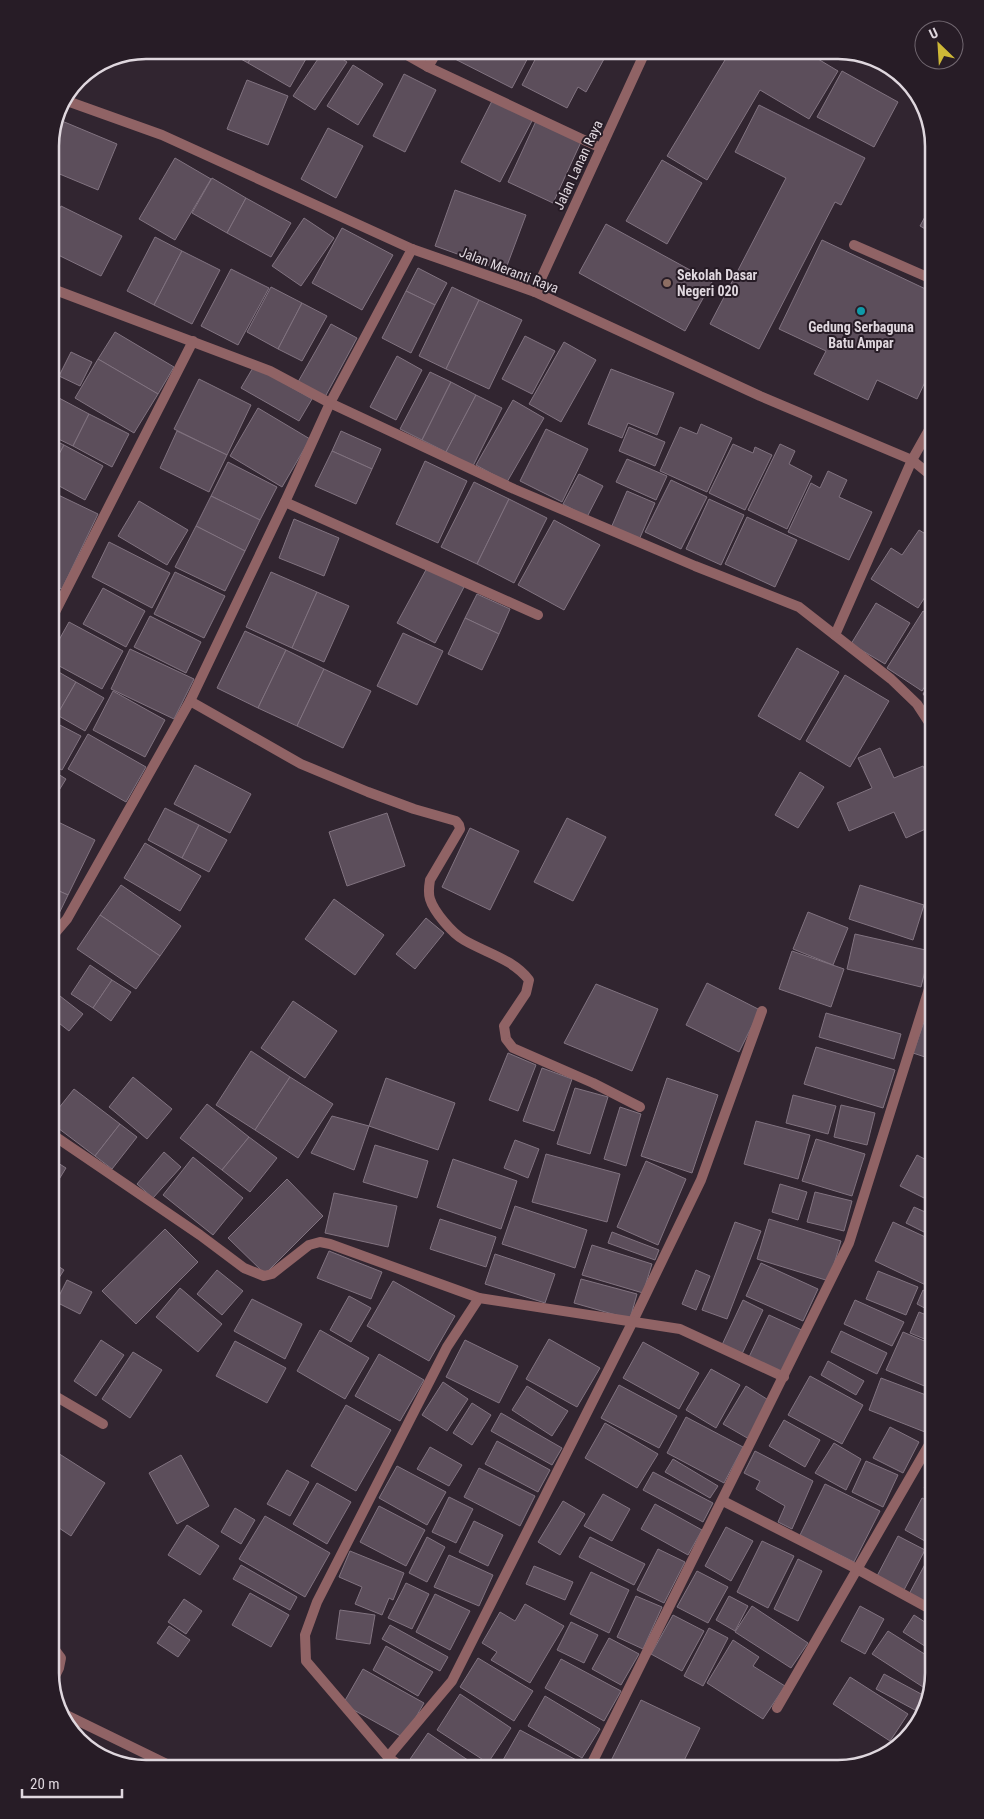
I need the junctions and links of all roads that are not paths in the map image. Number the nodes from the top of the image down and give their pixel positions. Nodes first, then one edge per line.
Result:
1 (414, 59) edge
2 (433, 59) edge
3 (642, 59) edge
4 (428, 67) junction
5 (71, 102) edge
6 (601, 148) junction
7 (854, 245) dead end
8 (412, 248) junction
9 (925, 276) edge
10 (59, 291) edge
11 (535, 292) junction
12 (193, 342) junction
13 (330, 403) junction
14 (925, 437) edge
15 (912, 460) junction
16 (925, 471) edge
17 (285, 502) junction
18 (59, 604) edge
19 (538, 615) dead end
20 (835, 636) junction
21 (190, 701) junction
22 (925, 716) edge
23 (59, 928) edge
24 (925, 1001) edge
25 (762, 1011) dead end
26 (640, 1107) dead end
27 (59, 1139) edge
28 (479, 1298) junction
29 (632, 1323) junction
30 (784, 1377) junction
31 (59, 1398) edge
32 (103, 1424) dead end
33 (925, 1452) edge
34 (723, 1500) junction
35 (857, 1569) junction
36 (925, 1605) edge
37 (59, 1655) edge
38 (59, 1668) edge
39 (777, 1708) dead end
40 (70, 1717) edge
41 (388, 1757) junction
42 (159, 1760) edge
43 (392, 1760) edge
44 (593, 1760) edge

1 - 4 street
2 - 4 street
3 - 6 street, Jalan Lanan Raya
4 - 6 street
5 - 8 street, Jalan Meranti Raya
6 - 11 street, Jalan Lanan Raya
7 - 9 street
8 - 11 street, Jalan Meranti Raya
8 - 13 street
10 - 12 street
11 - 15 street, Jalan Meranti Raya
12 - 13 street
12 - 18 street
13 - 17 street
13 - 20 street
14 - 15 street
15 - 16 street, Jalan Meranti Raya
15 - 20 street
17 - 19 street
17 - 21 street
20 - 22 street
21 - 23 street
21 - 26 street
24 - 30 street
25 - 29 street
27 - 28 street
28 - 29 street
28 - 41 street
29 - 30 street
29 - 41 street
30 - 34 street
31 - 32 street
33 - 35 street
34 - 35 street
34 - 44 street
35 - 36 street
35 - 39 street
37 - 38 street
40 - 42 street
41 - 43 street

